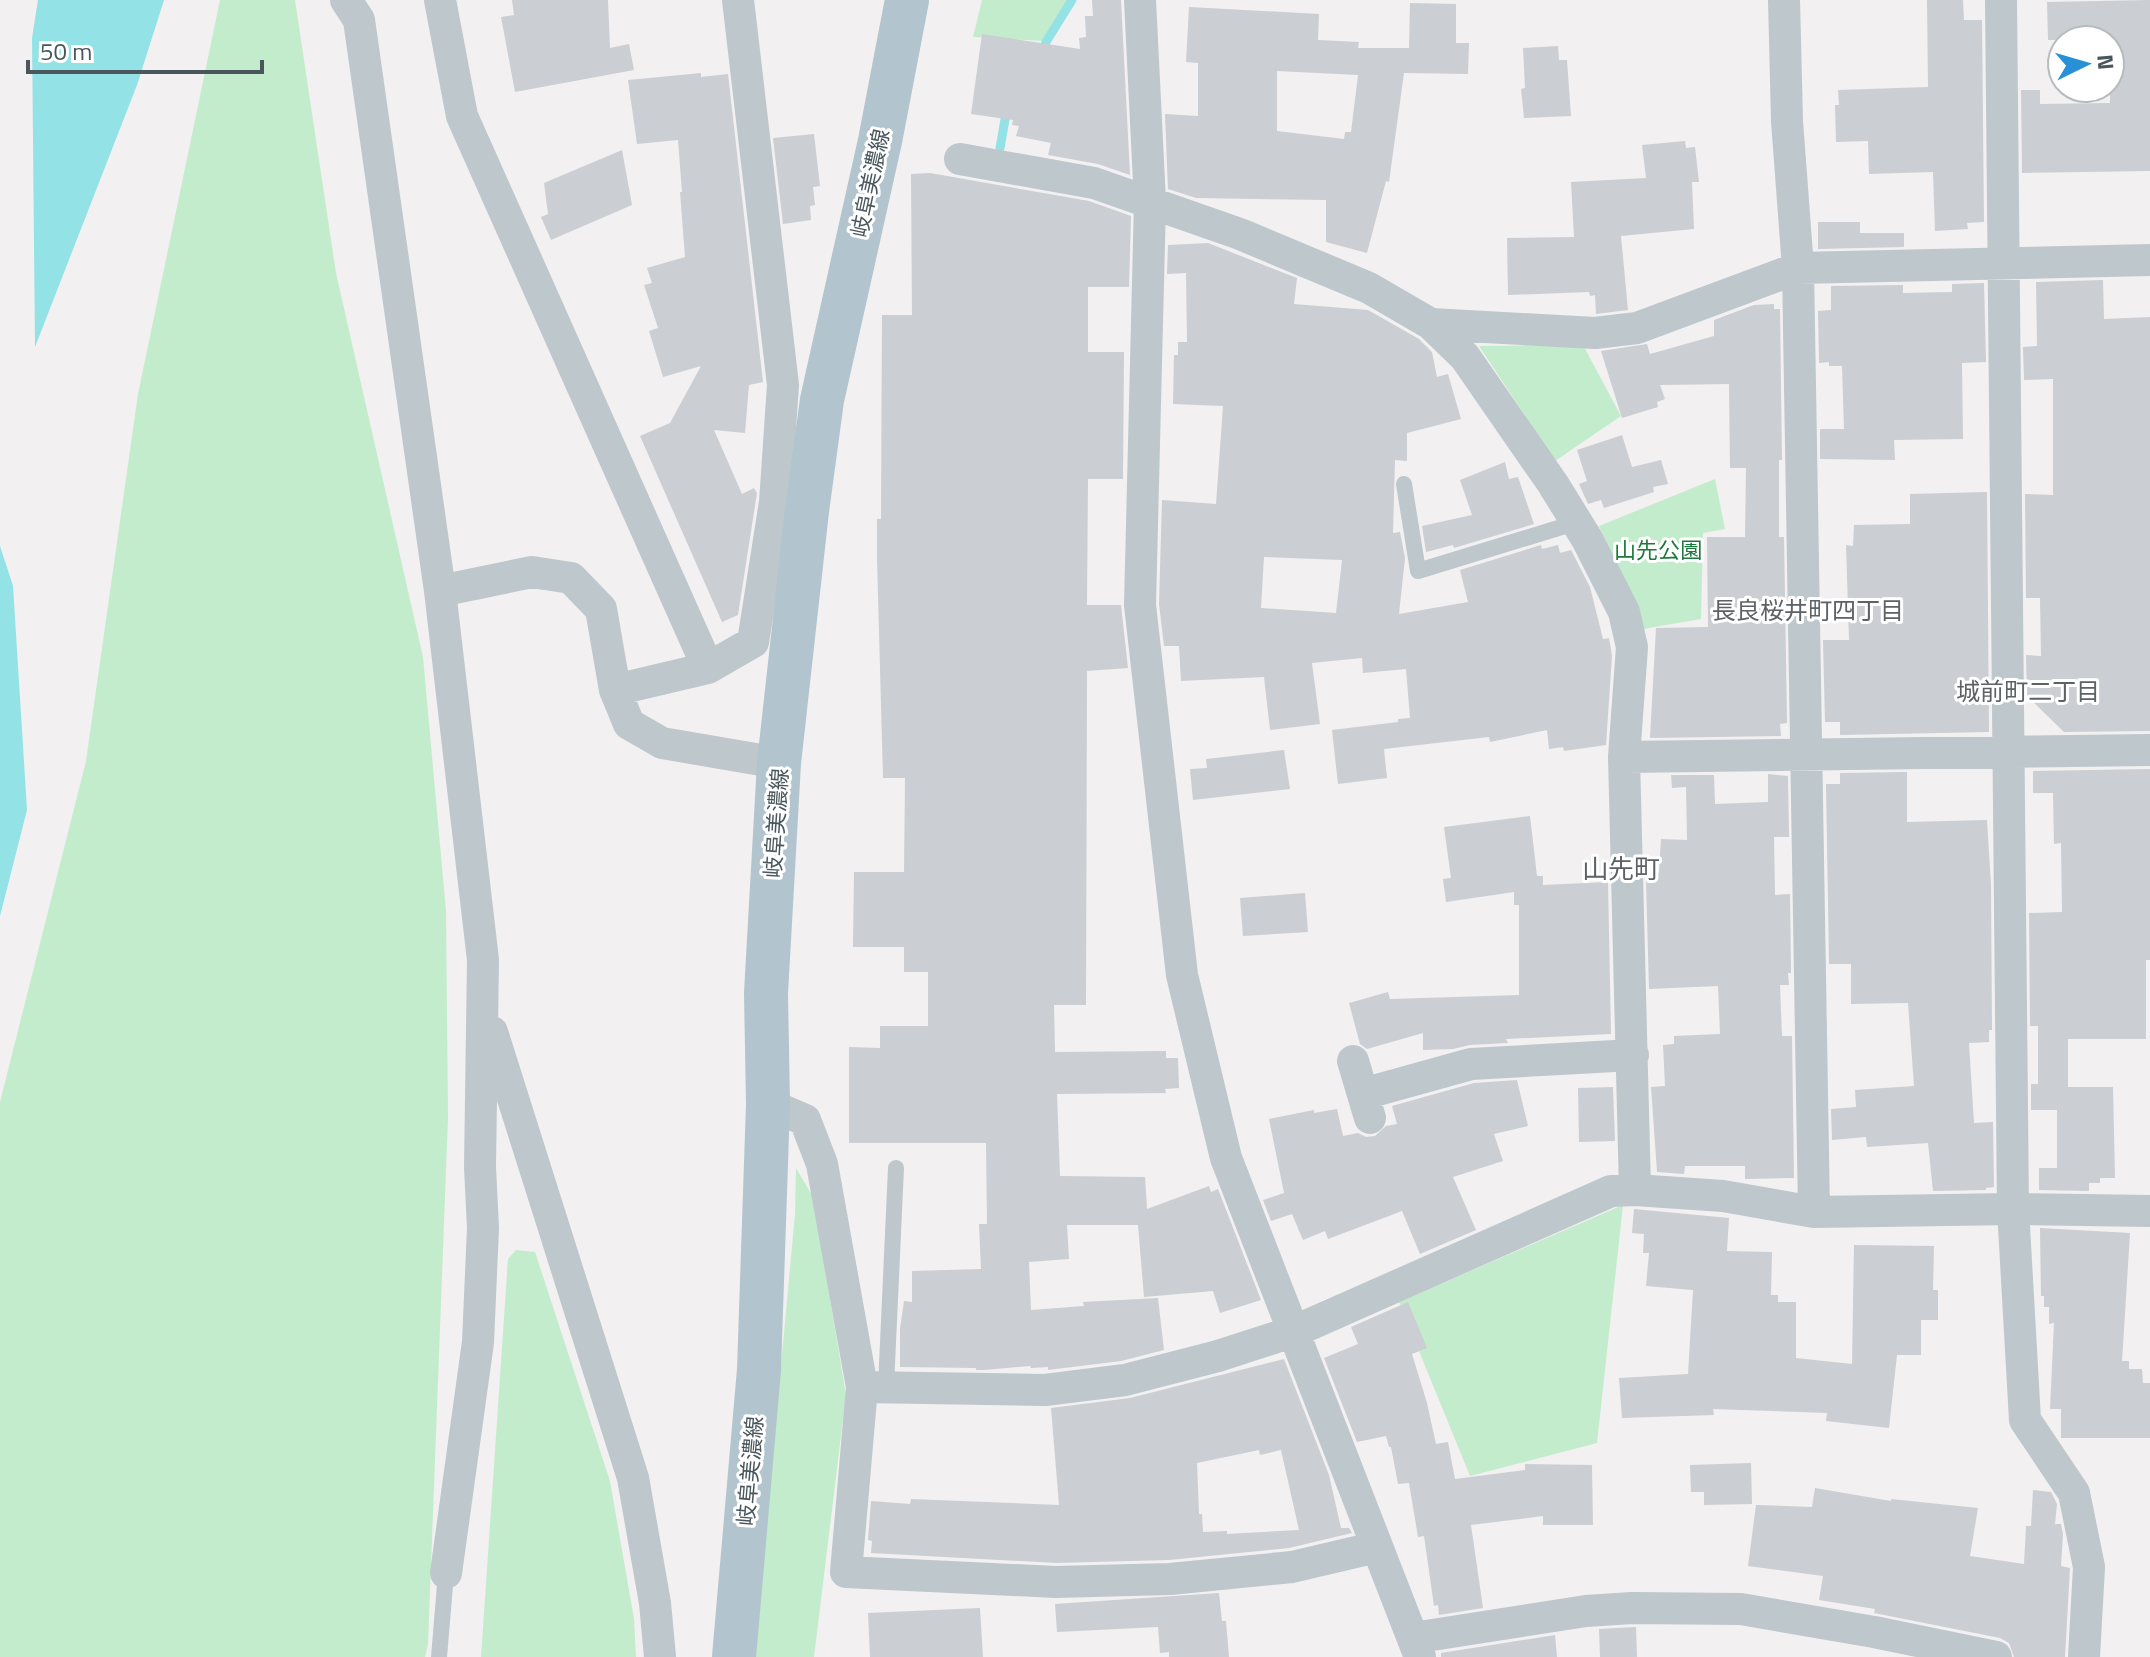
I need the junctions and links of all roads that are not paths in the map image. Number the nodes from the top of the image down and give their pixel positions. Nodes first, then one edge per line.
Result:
1 (346, 0) edge
2 (440, 0) edge
3 (738, 0) edge
4 (907, 0) edge
5 (1140, 0) edge
6 (1784, 0) edge
7 (2001, 0) edge
8 (960, 159) dead end
9 (1150, 202) junction
10 (2150, 260) edge
11 (2004, 262) junction
12 (1798, 268) junction
13 (1431, 324) junction
14 (1404, 484) dead end
15 (1578, 522) junction
16 (440, 591) junction
17 (708, 668) junction
18 (615, 690) junction
19 (2150, 750) edge
20 (2008, 752) junction
21 (1806, 755) junction
22 (1624, 757) junction
23 (779, 763) junction
24 (484, 1006) junction
25 (1633, 1055) junction
26 (1353, 1061) dead end
27 (768, 1104) junction
28 (896, 1168) dead end
29 (1635, 1190) junction
30 (2013, 1209) junction
31 (2150, 1211) edge
32 (1814, 1212) junction
33 (1295, 1331) junction
34 (874, 1386) junction
35 (1377, 1547) junction
36 (446, 1573) joint
37 (1416, 1647) edge
38 (439, 1657) edge
39 (660, 1657) edge
40 (734, 1657) edge
41 (1996, 1657) edge
42 (2084, 1657) edge

1 - 16 street
2 - 17 street
3 - 17 street
4 - 23 main road, 岐阜美濃線
5 - 9 street
6 - 12 street
7 - 11 street
8 - 9 street
9 - 13 street
9 - 33 street
10 - 11 street
11 - 12 street
11 - 20 street
12 - 13 street
12 - 21 street
13 - 15 street
14 - 15 lane
15 - 22 street
16 - 18 street
16 - 24 street
17 - 18 street
18 - 23 street
19 - 20 street
20 - 21 street
20 - 30 street
21 - 22 street
21 - 32 street
22 - 25 street
23 - 27 main road, 岐阜美濃線
24 - 36 street
24 - 39 street
25 - 26 street
25 - 29 street
27 - 34 street
27 - 40 main road, 岐阜美濃線
28 - 34 lane
29 - 32 street
29 - 33 street
30 - 31 street
30 - 32 street
30 - 42 street
33 - 34 street
33 - 35 street
34 - 35 street
35 - 37 street
36 - 38 lane
37 - 41 street

